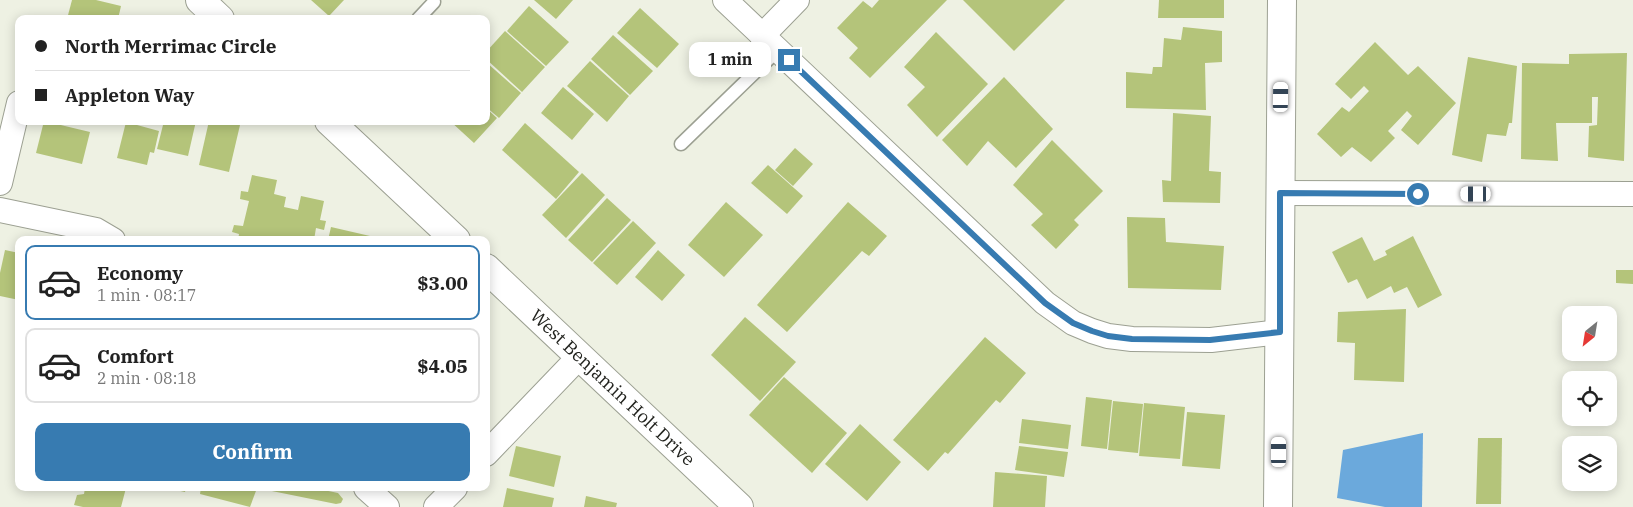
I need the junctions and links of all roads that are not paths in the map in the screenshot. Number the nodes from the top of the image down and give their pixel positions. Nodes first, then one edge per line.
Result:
1 (200, 0) edge
2 (725, 0) edge
3 (797, 0) edge
4 (1282, 0) edge
5 (434, 2) dead end
6 (216, 15) edge
7 (422, 15) edge
8 (770, 43) junction
9 (15, 120) edge
10 (333, 125) edge
11 (681, 144) dead end
12 (0, 183) edge
13 (1280, 193) junction
14 (1633, 194) edge
15 (0, 210) edge
16 (106, 236) edge
17 (452, 236) edge
18 (490, 272) edge
19 (1280, 332) junction
20 (580, 356) junction
21 (490, 450) edge
22 (369, 491) edge
23 (452, 491) edge
24 (387, 507) edge
25 (436, 507) edge
26 (739, 507) edge
27 (1278, 507) edge

1 - 6 main road
2 - 8 street
3 - 8 street
4 - 13 main road
5 - 7 lane
8 - 11 lane
8 - 19 street
9 - 12 street
10 - 17 main road
13 - 14 street
13 - 19 main road
15 - 16 street
18 - 20 main road, West Benjamin Holt Drive
19 - 27 main road
20 - 21 street
20 - 26 main road, West Benjamin Holt Drive
22 - 24 street
23 - 25 street

